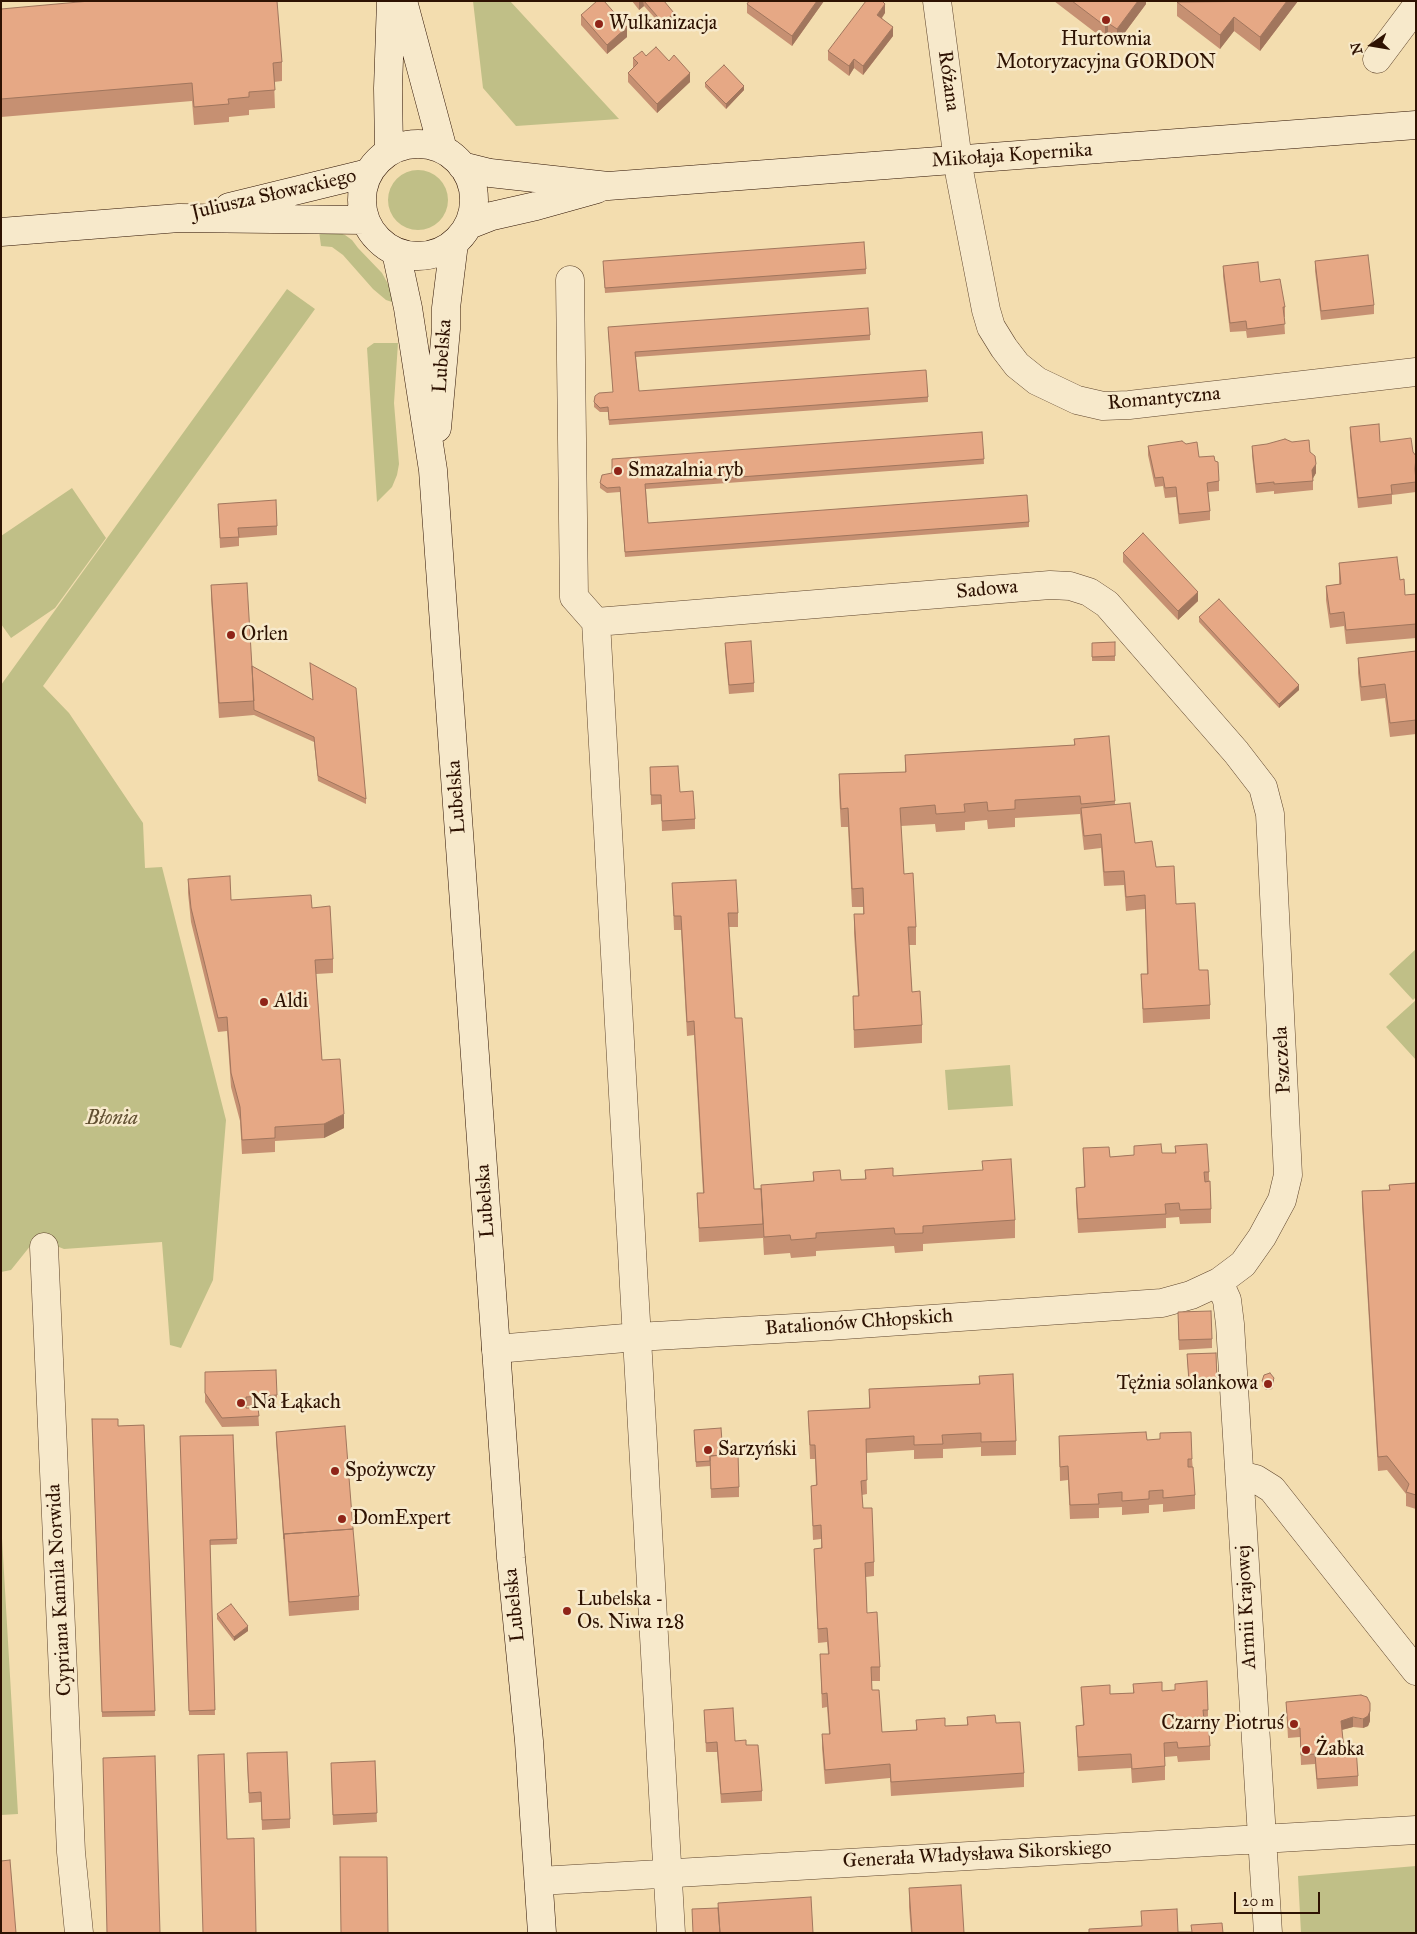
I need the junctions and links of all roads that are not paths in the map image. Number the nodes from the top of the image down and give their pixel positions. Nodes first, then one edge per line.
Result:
1 (391, 1) edge
2 (403, 1) edge
3 (936, 1) edge
4 (1416, 7) edge
5 (1377, 59) dead end
6 (1416, 125) edge
7 (389, 152) junction
8 (453, 158) junction
9 (958, 161) junction
10 (368, 173) junction
11 (608, 186) junction
12 (179, 218) junction
13 (365, 220) junction
14 (1, 232) edge
15 (462, 234) junction
16 (396, 252) junction
17 (570, 280) dead end
18 (1416, 372) edge
19 (433, 470) junction
20 (596, 622) junction
21 (1270, 814) joint
22 (44, 1247) dead end
23 (1219, 1282) junction
24 (637, 1337) junction
25 (496, 1349) junction
26 (1240, 1475) junction
27 (1416, 1672) edge
28 (1416, 1830) edge
29 (1261, 1840) junction
30 (668, 1874) junction
31 (539, 1882) junction
32 (79, 1933) edge
33 (542, 1933) edge
34 (671, 1933) edge
35 (1268, 1933) edge

1 - 7 street
2 - 8 street
3 - 9 street, Różana
4 - 5 street
6 - 9 street, Mikołaja Kopernika
7 - 8 street
7 - 10 street
8 - 11 street, Mikołaja Kopernika
8 - 15 street
9 - 11 street, Mikołaja Kopernika
9 - 18 street, Romantyczna
10 - 12 street, Juliusza Słowackiego
10 - 13 street
11 - 15 street, Mikołaja Kopernika
12 - 13 street, Juliusza Słowackiego
12 - 14 street, Juliusza Słowackiego
13 - 16 street
15 - 16 street
15 - 19 street, Lubelska
16 - 19 street, Lubelska
17 - 20 street
19 - 25 street, Lubelska
20 - 21 street, Sadowa
20 - 24 street
21 - 23 street, Pszczela
22 - 32 street, Cypriana Kamila Norwida
23 - 24 street, Batalionów Chłopskich
23 - 26 street, Armii Krajowej
24 - 25 street, Batalionów Chłopskich
24 - 30 street
25 - 31 street, Lubelska
26 - 27 street
26 - 29 street, Armii Krajowej
28 - 29 street, Generała Władysława Sikorskiego
29 - 30 street, Generała Władysława Sikorskiego
29 - 35 street, Armii Krajowej
30 - 31 street, Generała Władysława Sikorskiego
30 - 34 street
31 - 33 street, Lubelska

